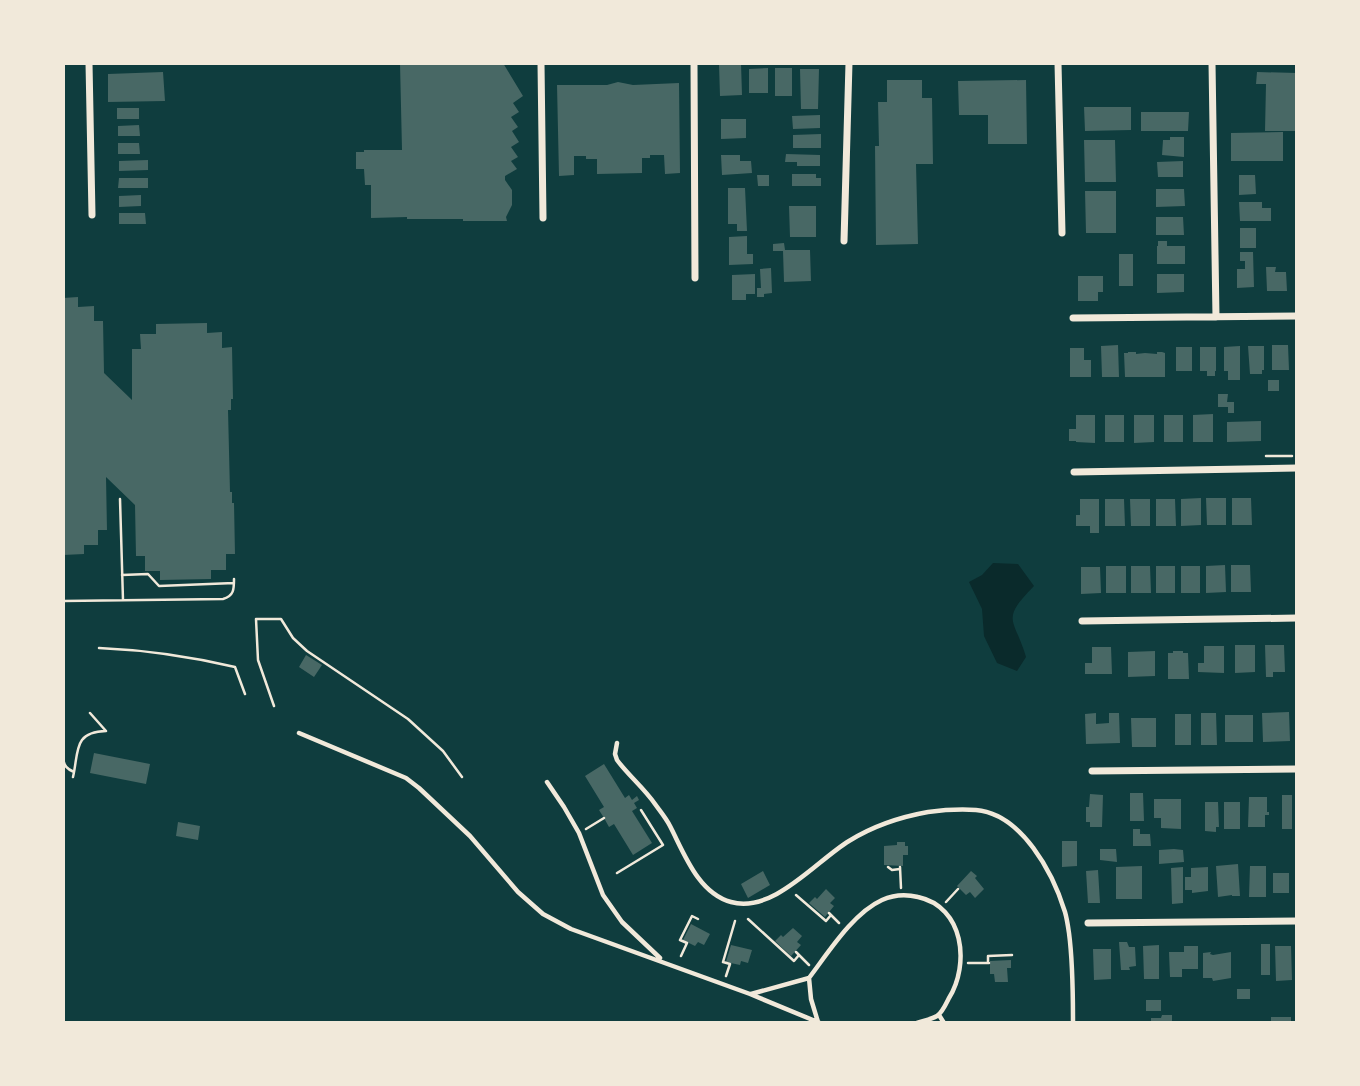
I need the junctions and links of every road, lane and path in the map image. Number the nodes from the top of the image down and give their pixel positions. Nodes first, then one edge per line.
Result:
1 (89, 63) edge
2 (541, 63) edge
3 (694, 63) edge
4 (849, 63) edge
5 (1058, 63) edge
6 (1212, 63) edge
7 (92, 215) dead end
8 (543, 218) dead end
9 (1062, 233) dead end
10 (844, 241) dead end
11 (695, 278) dead end
12 (1297, 316) edge
13 (1216, 317) junction
14 (1073, 318) dead end
15 (1266, 456) dead end
16 (1292, 456) dead end
17 (1297, 467) edge
18 (1074, 472) dead end
19 (120, 499) dead end
20 (122, 575) junction
21 (122, 600) junction
22 (63, 601) edge
23 (1297, 618) edge
24 (1082, 621) dead end
25 (99, 648) dead end
26 (245, 694) dead end
27 (274, 706) dead end
28 (90, 713) dead end
29 (299, 733) dead end
30 (617, 743) dead end
31 (63, 758) edge
32 (1297, 769) edge
33 (1092, 771) dead end
34 (74, 772) junction
35 (462, 776) dead end
36 (73, 777) dead end
37 (547, 782) dead end
38 (642, 810) dead end
39 (604, 818) dead end
40 (583, 830) dead end
41 (645, 849) dead end
42 (648, 854) junction
43 (888, 867) dead end
44 (617, 873) dead end
45 (901, 889) dead end
46 (958, 889) dead end
47 (796, 895) dead end
48 (945, 903) dead end
49 (698, 919) dead end
50 (748, 919) dead end
51 (1297, 920) edge
52 (735, 921) dead end
53 (1088, 923) dead end
54 (843, 926) dead end
55 (1012, 955) dead end
56 (681, 956) dead end
57 (663, 961) junction
58 (971, 963) dead end
59 (810, 966) dead end
60 (726, 976) dead end
61 (808, 978) junction
62 (751, 994) junction
63 (939, 1015) junction
64 (819, 1023) edge
65 (917, 1023) edge
66 (944, 1023) edge
67 (1073, 1023) edge

1 - 7 street
2 - 8 street
3 - 11 street
4 - 10 street
5 - 9 street
6 - 13 street
12 - 13 street
13 - 14 street
15 - 16 path
17 - 18 street
19 - 20 path
20 - 21 path
20 - 21 path
21 - 22 path
23 - 24 street
25 - 26 path
27 - 35 path
28 - 34 path
29 - 57 lane
30 - 67 lane
31 - 34 path
32 - 33 street
34 - 36 path
37 - 57 lane
38 - 42 path
39 - 40 path
41 - 42 path
42 - 44 path
43 - 45 path
46 - 48 path
47 - 54 path
49 - 56 path
50 - 59 path
51 - 53 street
52 - 60 path
55 - 58 path
57 - 62 lane
61 - 62 lane
61 - 63 lane
61 - 64 lane
62 - 64 lane
63 - 65 lane
63 - 66 lane

